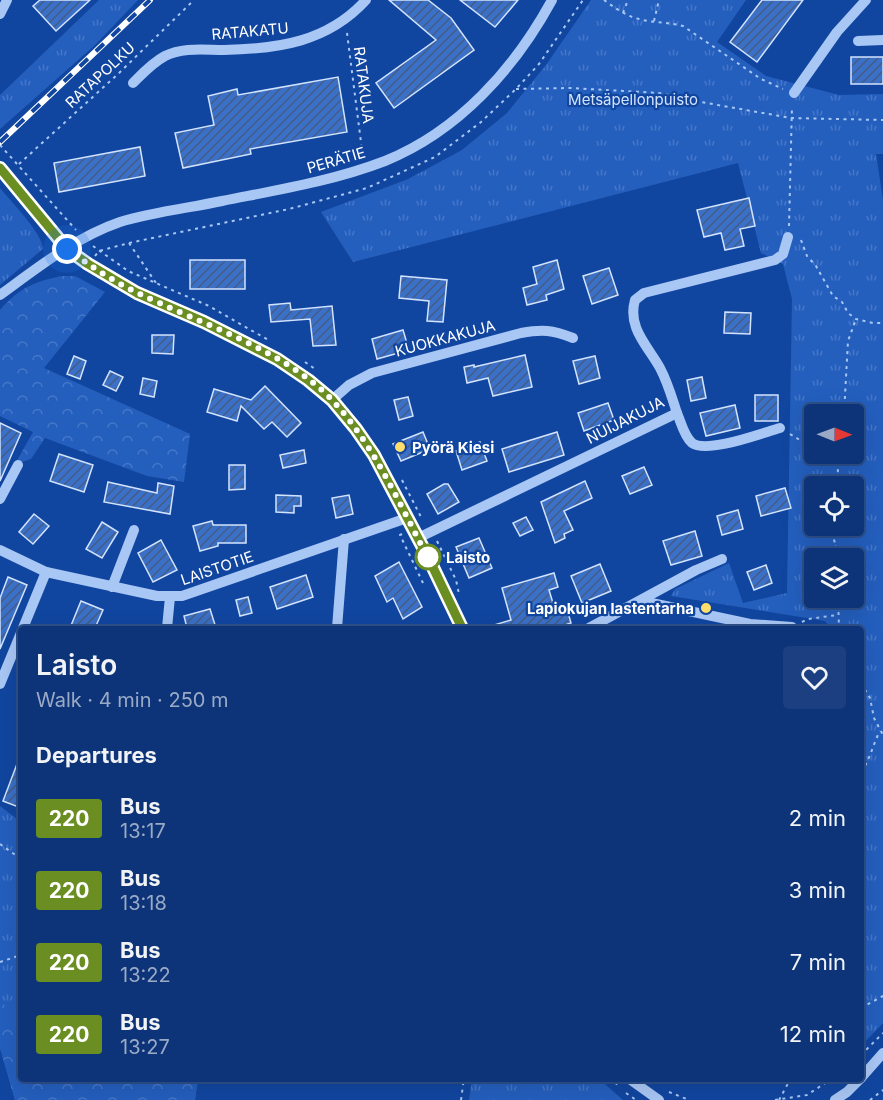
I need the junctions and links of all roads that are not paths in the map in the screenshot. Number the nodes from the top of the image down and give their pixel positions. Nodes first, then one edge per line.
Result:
1 (7, 0) edge
2 (366, 0) edge
3 (552, 0) edge
4 (866, 0) edge
5 (0, 14) edge
6 (883, 40) edge
7 (858, 41) dead end
8 (133, 83) dead end
9 (794, 93) road end
10 (0, 168) edge
11 (790, 232) road end
12 (67, 249) junction
13 (0, 295) edge
14 (573, 338) dead end
15 (332, 400) junction
16 (677, 413) junction
17 (780, 428) road end
18 (18, 465) dead end
19 (0, 499) edge
20 (407, 518) junction
21 (134, 530) dead end
22 (418, 538) junction
23 (344, 539) junction
24 (0, 550) edge
25 (722, 559) dead end
26 (46, 572) junction
27 (111, 587) junction
28 (170, 597) junction
29 (642, 601) junction
30 (24, 626) edge
31 (166, 626) edge
32 (337, 626) edge
33 (461, 626) edge
34 (594, 626) edge
35 (778, 626) edge
36 (18, 640) edge
37 (0, 684) edge
38 (883, 1053) edge
39 (864, 1075) edge
40 (634, 1082) edge
41 (857, 1082) edge
42 (659, 1100) edge
43 (835, 1100) edge

1 - 5 street
2 - 8 street, RATAKATU
3 - 12 street, PERÄTIE
4 - 9 street
6 - 7 street
10 - 12 street
11 - 16 street, NUIJAKUJA
12 - 13 street, PERÄTIE
12 - 15 street
14 - 15 street, KUOKKAKUJA
15 - 20 street
16 - 17 street
16 - 22 street, NUIJAKUJA
18 - 19 street
20 - 22 street
20 - 23 street, LAISTOTIE
21 - 27 street
22 - 33 street
23 - 28 street, LAISTOTIE
23 - 32 street
24 - 26 street, LAISTOTIE
25 - 29 street
26 - 27 street, LAISTOTIE
26 - 30 street
27 - 28 street, LAISTOTIE
28 - 31 street
29 - 34 street
29 - 35 street
36 - 37 street
38 - 39 street
40 - 42 street
41 - 43 street

